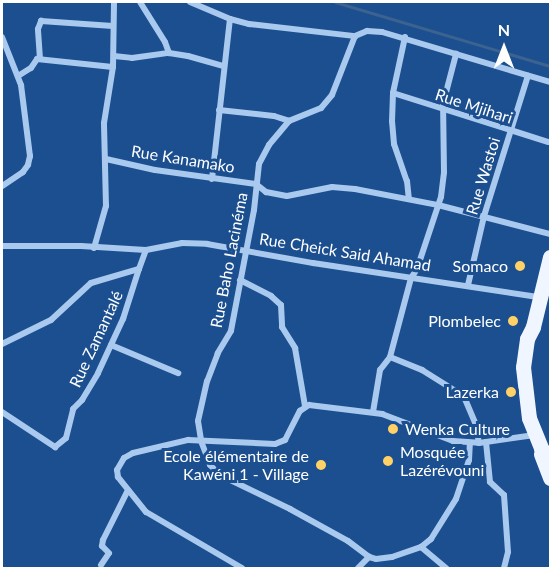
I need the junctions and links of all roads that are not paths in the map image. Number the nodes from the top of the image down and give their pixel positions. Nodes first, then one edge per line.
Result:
1 (114, 2) edge
2 (140, 2) edge
3 (190, 2) edge
4 (230, 19) junction
5 (113, 26) junction
6 (355, 36) junction
7 (2, 37) edge
8 (405, 37) junction
9 (169, 53) junction
10 (456, 54) junction
11 (114, 56) junction
12 (40, 59) junction
13 (224, 66) junction
14 (113, 67) junction
15 (18, 76) junction
16 (528, 76) junction
17 (550, 82) edge
18 (393, 93) junction
19 (219, 110) junction
20 (443, 110) junction
21 (289, 121) junction
22 (511, 132) junction
23 (548, 142) dead end
24 (106, 159) junction
25 (212, 179) junction
26 (256, 184) junction
27 (2, 186) edge
28 (410, 199) junction
29 (438, 205) junction
30 (484, 216) junction
31 (550, 234) edge
32 (2, 246) edge
33 (94, 248) junction
34 (247, 249) junction
35 (146, 250) junction
36 (550, 257) edge
37 (139, 269) junction
38 (411, 278) junction
39 (240, 280) junction
40 (468, 285) junction
41 (540, 297) junction
42 (2, 345) edge
43 (111, 345) junction
44 (390, 357) junction
45 (178, 373) dead end
46 (305, 406) junction
47 (2, 412) edge
48 (373, 412) junction
49 (201, 441) junction
50 (538, 441) junction
51 (470, 443) junction
52 (482, 443) junction
53 (550, 462) edge
54 (550, 478) edge
55 (128, 490) junction
56 (421, 547) junction
57 (369, 557) junction
58 (101, 565) dead end
59 (242, 568) edge
60 (358, 568) edge
61 (446, 568) edge
62 (504, 568) edge

1 - 5 street
2 - 9 street
3 - 4 street
4 - 6 street
4 - 13 street
5 - 11 street
5 - 12 street
6 - 8 street
6 - 21 street
7 - 15 street
8 - 10 street
8 - 18 street
9 - 11 street
9 - 13 street
10 - 16 street
10 - 20 street
11 - 14 street
12 - 14 street
12 - 15 street
13 - 19 street
14 - 24 street
15 - 27 street
16 - 17 street
16 - 22 street, Rue Wastoi
18 - 20 street, Rue Mjihari
18 - 28 street
19 - 21 street
19 - 25 street
20 - 22 street, Rue Mjihari
20 - 29 street
21 - 26 street, Rue Baho Lacinéma
22 - 23 street, Rue Mjihari
22 - 30 street, Rue Wastoi
24 - 25 street, Rue Kanamako
24 - 33 street
25 - 26 street, Rue Kanamako
26 - 28 street, Rue Kanamako
26 - 34 street, Rue Baho Lacinéma
28 - 29 street, Rue Kanamako
29 - 30 street, Rue Kanamako
29 - 38 street
30 - 31 street, Rue Kanamako
30 - 40 street, Rue Wastoi
32 - 33 street, Rue Cheick Said Ahamad
33 - 35 street, Rue Cheick Said Ahamad
34 - 35 street, Rue Cheick Said Ahamad
34 - 38 street, Rue Cheick Said Ahamad
34 - 39 street, Rue Baho Lacinéma
35 - 37 street, Rue Zamantalé
36 - 41 main road
37 - 42 street
37 - 43 street, Rue Zamantalé
38 - 40 street, Rue Cheick Said Ahamad
38 - 44 street
39 - 46 street
39 - 49 street, Rue Baho Lacinéma
40 - 41 street, Rue Cheick Said Ahamad
41 - 50 main road
43 - 45 street
43 - 47 street, Rue Zamantalé
44 - 48 street
44 - 52 street
46 - 48 street
46 - 49 street
48 - 51 street
49 - 55 street
49 - 57 street
50 - 52 street
50 - 53 main road
50 - 54 main road
51 - 52 street
51 - 56 street
52 - 62 street
55 - 58 street
55 - 59 street
56 - 57 street
56 - 61 street
57 - 60 street

